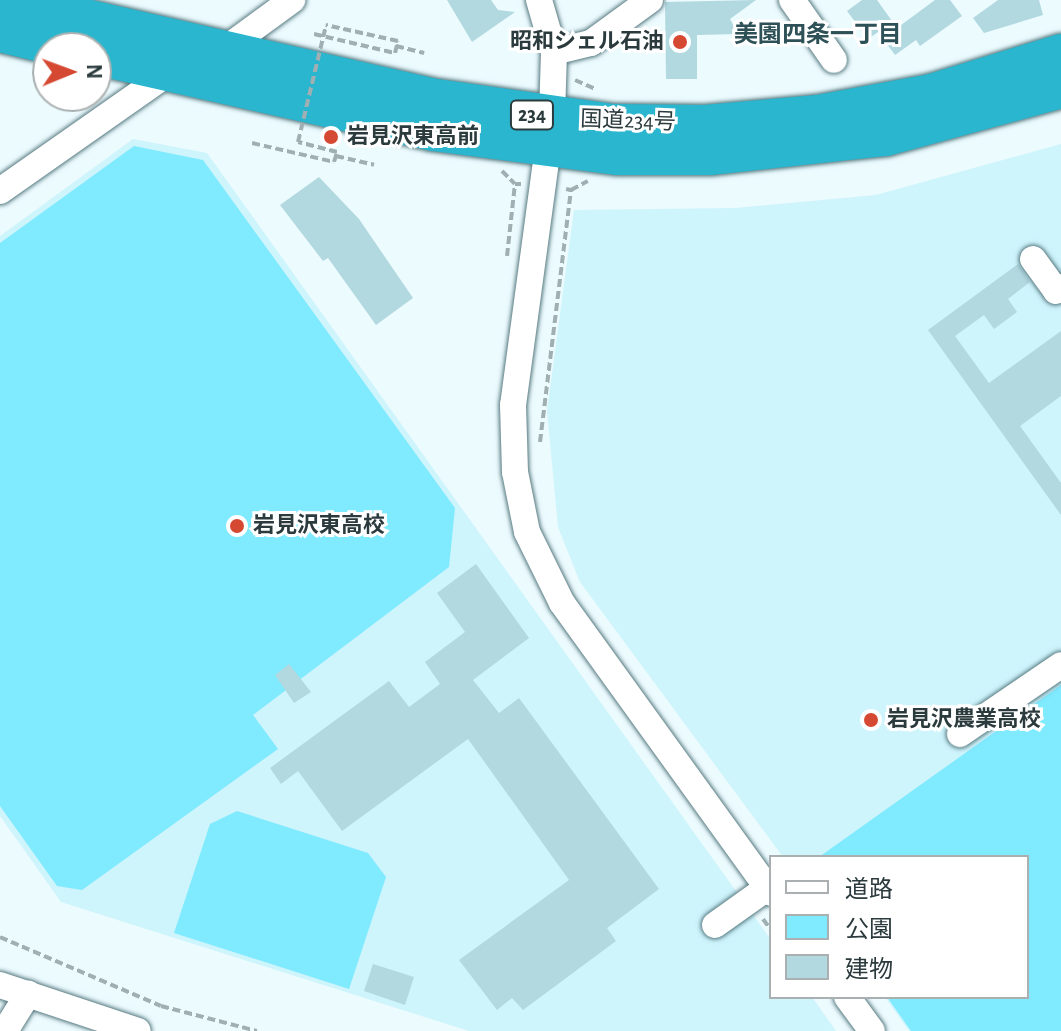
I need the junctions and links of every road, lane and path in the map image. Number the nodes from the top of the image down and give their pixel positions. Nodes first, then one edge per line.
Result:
1 (7, 0) edge
2 (539, 0) edge
3 (650, 0) edge
4 (792, 0) edge
5 (278, 4) edge
6 (0, 33) edge
7 (314, 34) dead end
8 (32, 41) edge
9 (396, 46) junction
10 (226, 52) junction
11 (554, 52) junction
12 (424, 53) dead end
13 (1061, 53) edge
14 (112, 60) edge
15 (834, 60) dead end
16 (165, 72) junction
17 (1061, 89) edge
18 (252, 143) dead end
19 (548, 151) junction
20 (336, 156) junction
21 (374, 165) dead end
22 (0, 191) edge
23 (1033, 259) dead end
24 (506, 263) dead end
25 (1061, 287) edge
26 (540, 450) dead end
27 (1061, 665) edge
28 (960, 734) dead end
29 (763, 894) edge
30 (769, 921) edge
31 (715, 925) dead end
32 (0, 937) edge
33 (0, 985) edge
34 (28, 994) junction
35 (848, 999) edge
36 (5, 1031) edge
37 (138, 1031) edge
38 (257, 1031) edge
39 (872, 1031) edge

1 - 10 highway, 国道234号 / 234
2 - 11 street
3 - 11 street
4 - 15 street
5 - 10 street
6 - 8 highway
7 - 9 path
9 - 12 path
9 - 20 path, bridge
10 - 16 street
10 - 19 highway, 国道234号 / 234
11 - 19 street
13 - 19 highway, 国道234号 / 234
14 - 16 highway, 国道234号 / 234
16 - 19 highway, 国道234号 / 234
16 - 22 street
17 - 19 highway, 国道234号 / 234
18 - 20 path
19 - 24 path
19 - 26 path
19 - 29 street
20 - 21 path
23 - 25 street
27 - 28 street
29 - 30 path
29 - 31 street
32 - 38 path
33 - 34 street
34 - 36 street
34 - 37 street
35 - 39 street

